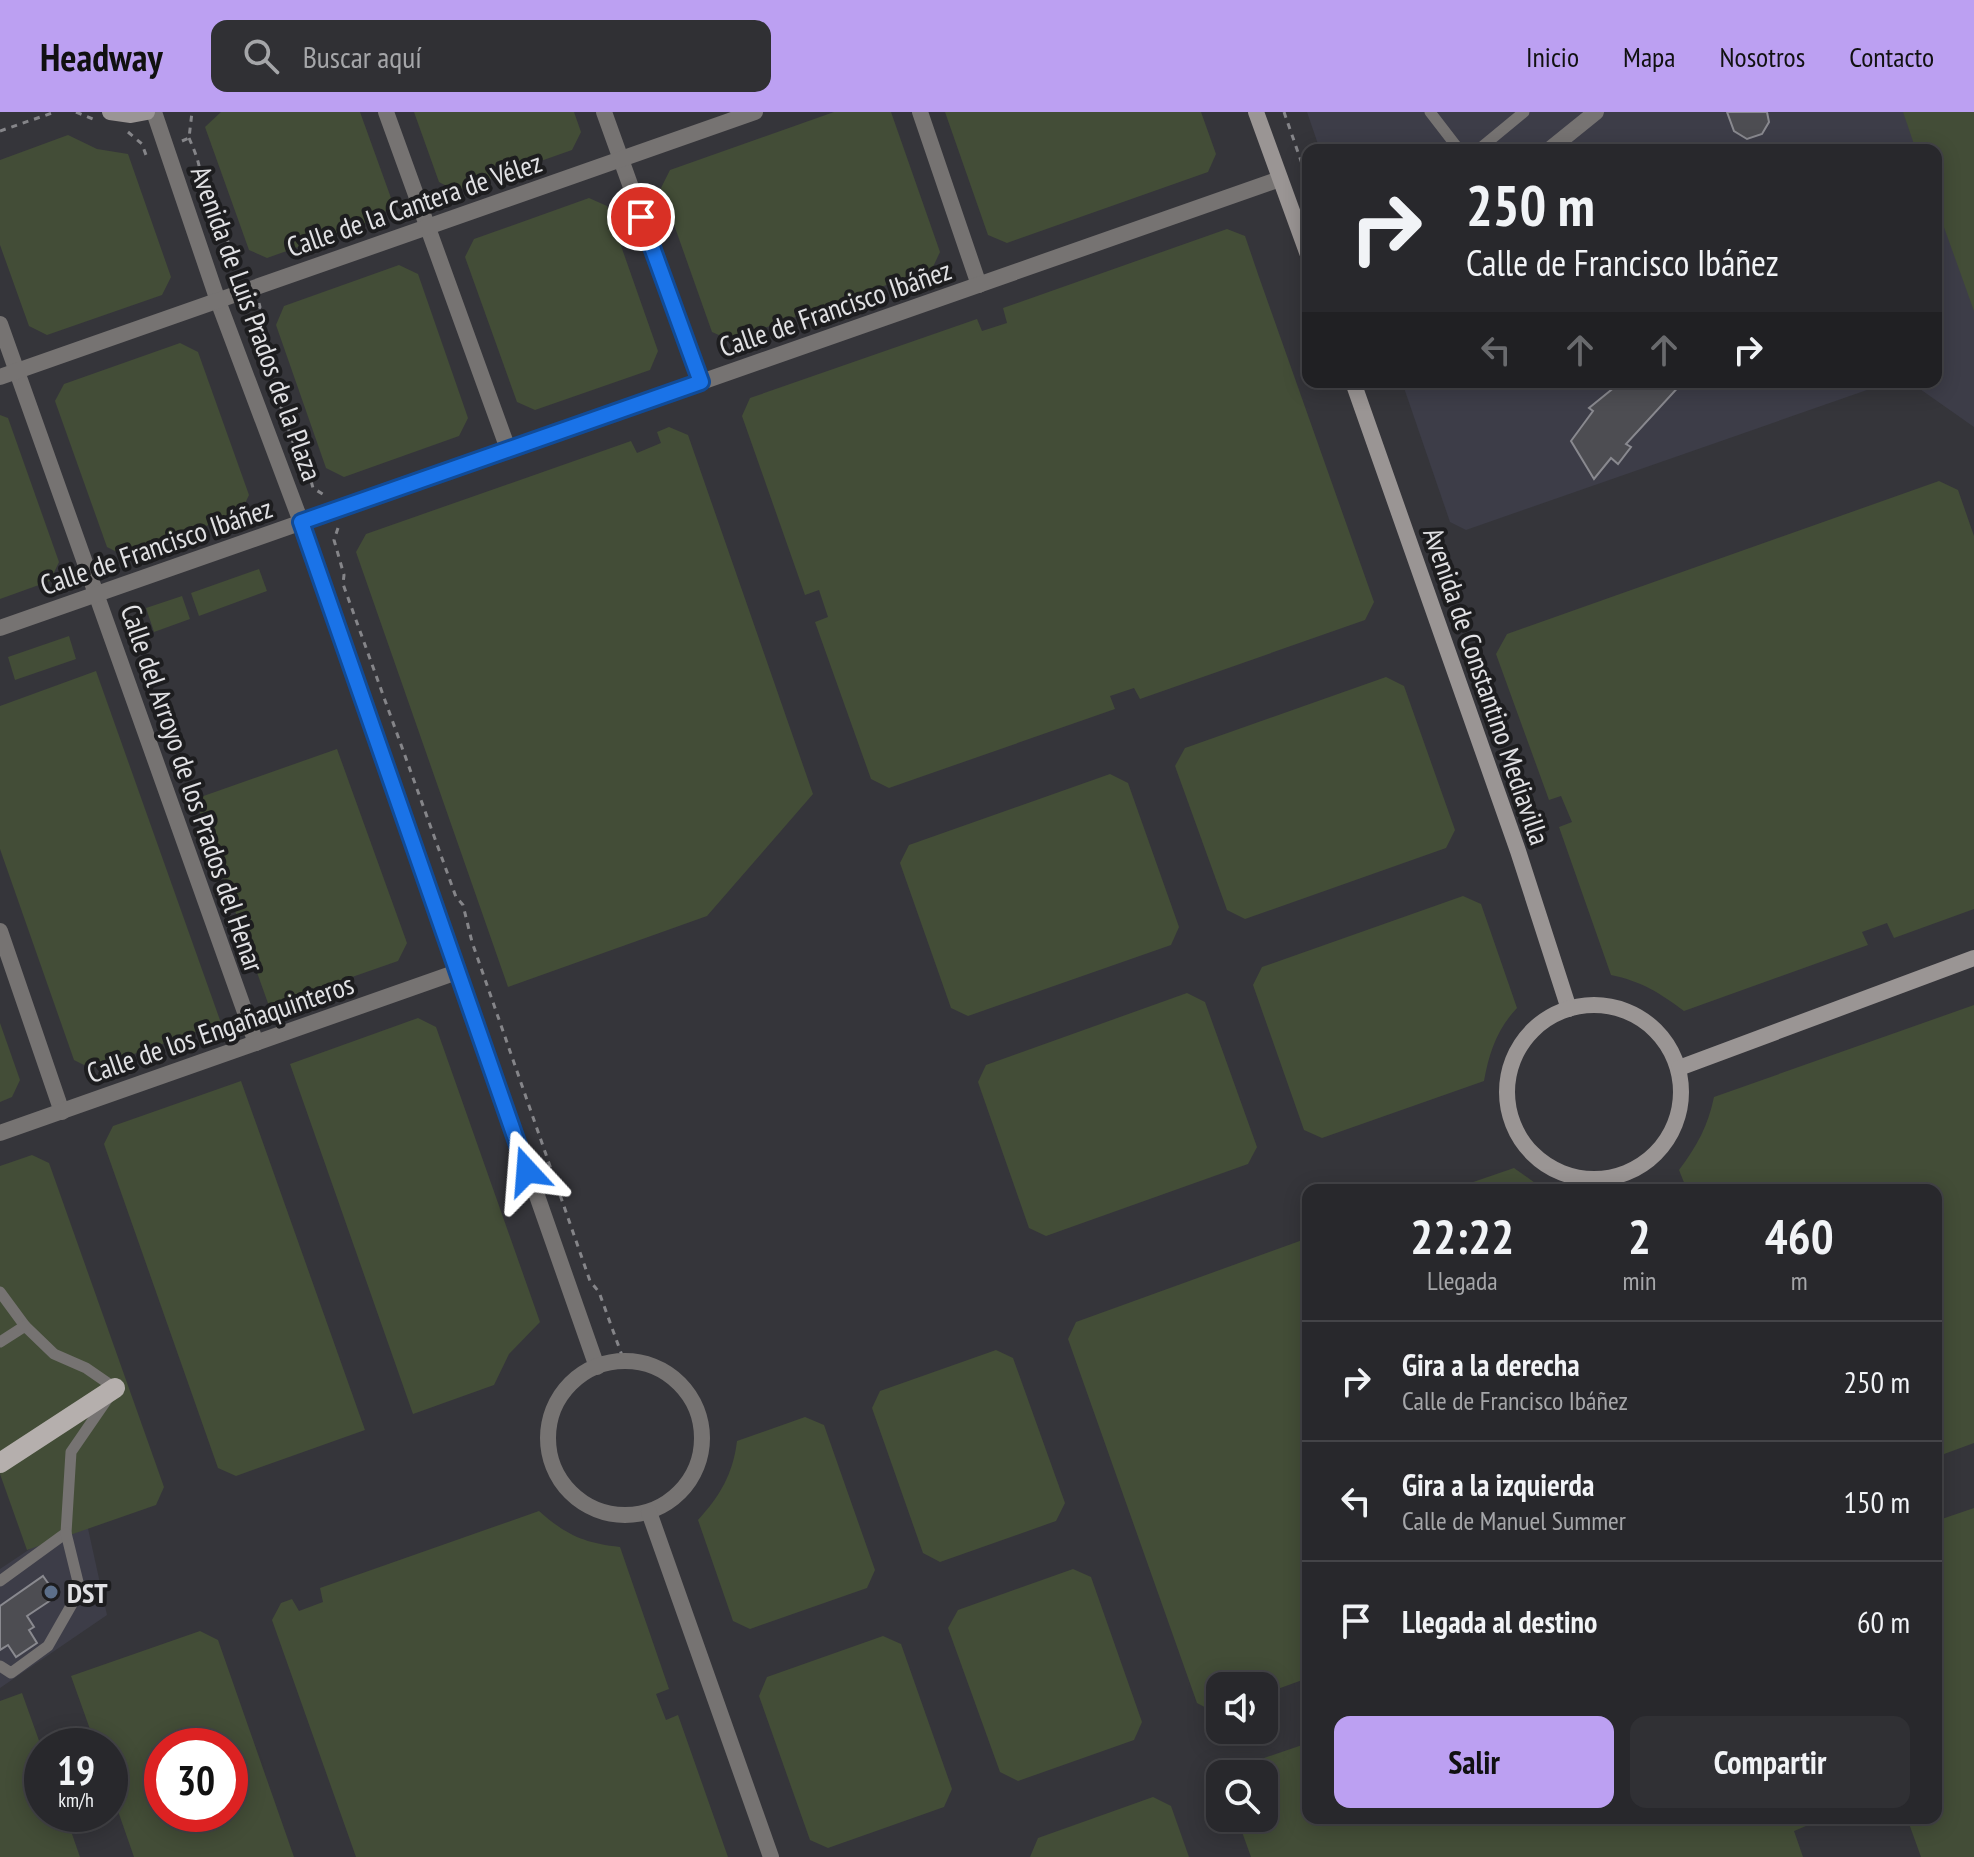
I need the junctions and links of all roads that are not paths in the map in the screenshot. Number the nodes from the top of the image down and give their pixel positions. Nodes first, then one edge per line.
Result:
1 (110, 112) edge
2 (147, 112) edge
3 (154, 112) edge
4 (386, 112) edge
5 (604, 112) edge
6 (755, 112) edge
7 (920, 112) edge
8 (1256, 112) edge
9 (1430, 112) edge
10 (1524, 112) edge
11 (1596, 112) edge
12 (1455, 144) edge
13 (1487, 144) edge
14 (1556, 144) edge
15 (621, 159) junction
16 (1280, 179) junction
17 (428, 228) junction
18 (1302, 239) edge
19 (979, 285) junction
20 (218, 301) junction
21 (0, 324) edge
22 (17, 371) junction
23 (0, 377) edge
24 (701, 382) junction
25 (1355, 388) edge
26 (508, 449) junction
27 (301, 522) junction
28 (97, 594) junction
29 (0, 628) edge
30 (0, 931) edge
31 (1974, 958) edge
32 (457, 972) junction
33 (1569, 1009) junction
34 (256, 1043) junction
35 (1679, 1068) junction
36 (62, 1112) junction
37 (0, 1133) edge
38 (0, 1292) edge
39 (25, 1326) junction
40 (0, 1342) edge
41 (597, 1367) junction
42 (115, 1388) junction
43 (0, 1463) edge
44 (649, 1512) junction
45 (66, 1533) junction
46 (0, 1581) edge
47 (0, 1666) edge
48 (771, 1857) edge

1 - 2 street
3 - 20 street, Avenida de Luis Prados de la Plaza
4 - 17 street
5 - 15 street
6 - 15 street, Calle de la Cantera de Vélez
7 - 19 street
8 - 16 street
9 - 12 lane
10 - 13 lane
11 - 14 street
15 - 17 street, Calle de la Cantera de Vélez
15 - 24 street
16 - 18 street
16 - 19 street, Calle de Francisco Ibáñez
17 - 20 street, Calle de la Cantera de Vélez
17 - 26 street
19 - 24 street, Calle de Francisco Ibáñez
20 - 22 street, Calle de la Cantera de Vélez
20 - 27 street, Avenida de Luis Prados de la Plaza
21 - 22 street, Calle del Arroyo de los Prados del Henar
22 - 23 street, Calle de la Cantera de Vélez
22 - 28 street, Calle del Arroyo de los Prados del Henar
24 - 26 street, Calle de Francisco Ibáñez
25 - 33 street, Avenida de Constantino Mediavilla
26 - 27 street, Calle de Francisco Ibáñez
27 - 28 street, Calle de Francisco Ibáñez
27 - 32 street, Avenida de Luis Prados de la Plaza
28 - 29 street, Calle de Francisco Ibáñez
28 - 34 street, Calle del Arroyo de los Prados del Henar
30 - 36 street
31 - 35 street
32 - 34 street, Calle de los Engañaquinteros
32 - 41 street, Avenida de Luis Prados de la Plaza
33 - 35 street
33 - 35 street
34 - 36 street, Calle de los Engañaquinteros
36 - 37 street, Calle de los Engañaquinteros
38 - 39 lane
39 - 40 lane
39 - 42 lane
41 - 44 street
41 - 44 street
42 - 43 main road
42 - 45 lane
44 - 48 street
45 - 46 lane
45 - 47 lane

